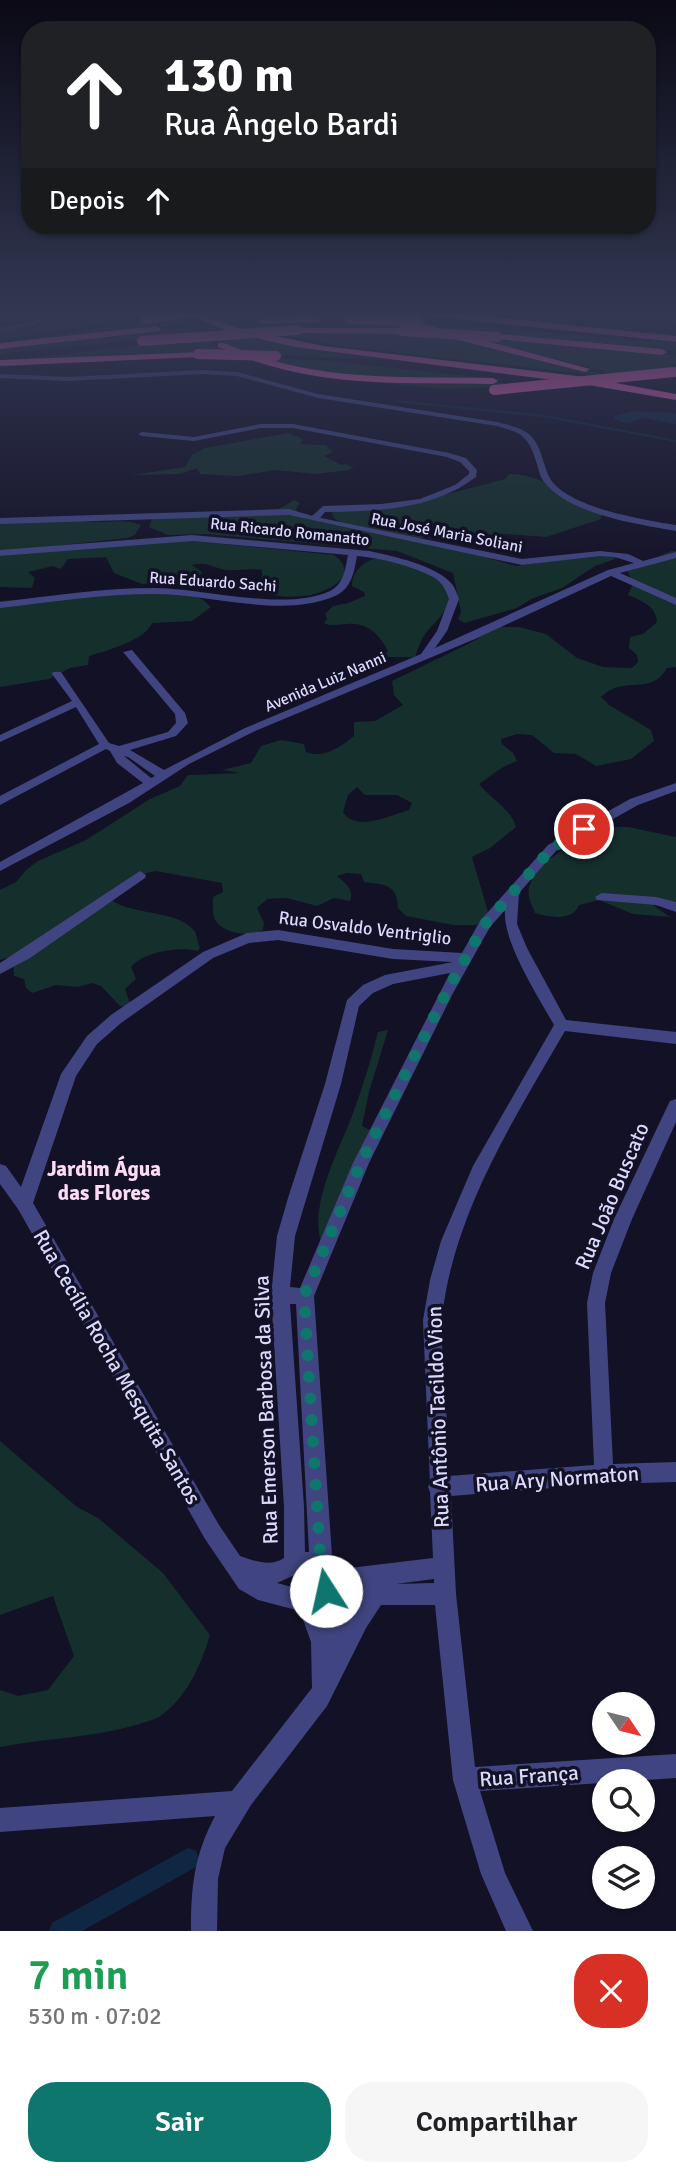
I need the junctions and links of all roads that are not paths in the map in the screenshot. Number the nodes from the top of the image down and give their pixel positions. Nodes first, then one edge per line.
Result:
1 (351, 401) edge
2 (142, 434) dead end
3 (323, 509) junction
4 (289, 512) junction
5 (144, 515) junction
6 (314, 519) junction
7 (0, 521) edge
8 (676, 528) edge
9 (147, 542) junction
10 (0, 553) edge
11 (353, 554) junction
12 (676, 555) edge
13 (640, 563) junction
14 (611, 572) junction
15 (676, 602) edge
16 (0, 605) edge
17 (439, 636) junction
18 (471, 637) junction
19 (450, 646) junction
20 (128, 652) dead end
21 (424, 657) junction
22 (57, 674) dead end
23 (78, 702) junction
24 (0, 739) edge
25 (110, 748) junction
26 (164, 776) junction
27 (151, 784) junction
28 (676, 787) edge
29 (0, 801) edge
30 (0, 867) edge
31 (140, 874) dead end
32 (513, 892) junction
33 (602, 897) dead end
34 (676, 907) edge
35 (485, 924) junction
36 (510, 924) junction
37 (463, 962) junction
38 (0, 969) edge
39 (561, 1025) junction
40 (676, 1038) edge
41 (676, 1105) edge
42 (0, 1171) edge
43 (24, 1204) junction
44 (280, 1295) junction
45 (304, 1296) junction
46 (676, 1472) edge
47 (604, 1474) junction
48 (438, 1487) junction
49 (233, 1564) junction
50 (293, 1565) junction
51 (443, 1567) junction
52 (316, 1591) junction
53 (444, 1594) junction
54 (374, 1595) junction
55 (336, 1663) junction
56 (320, 1696) junction
57 (676, 1766) edge
58 (465, 1780) junction
59 (240, 1802) junction
60 (0, 1820) edge
61 (204, 1931) edge
62 (520, 1931) edge

1 - 8 street
2 - 3 street, Rua José Maria Soliani
3 - 4 street, Rua José Maria Soliani
3 - 6 street
4 - 5 street, Rua José Maria Soliani
4 - 6 street, Rua José Maria Soliani
5 - 7 street, Rua José Maria Soliani
5 - 9 street
6 - 13 street, Rua José Maria Soliani
9 - 10 street, Rua Ricardo Romanatto
9 - 11 street, Rua Ricardo Romanatto
11 - 16 street, Rua Eduardo Sachi
11 - 17 street, Rua Ricardo Romanatto
12 - 13 street, Avenida Luiz Nanni
13 - 14 street, Avenida Luiz Nanni
14 - 15 street
14 - 18 street, Avenida Luiz Nanni
17 - 18 street
17 - 19 street
17 - 21 street, Rua Ricardo Romanatto
18 - 19 street, Avenida Luiz Nanni
19 - 21 street, Avenida Luiz Nanni
20 - 25 street
21 - 26 street, Avenida Luiz Nanni
22 - 23 street
23 - 24 street
23 - 25 street
25 - 26 street
25 - 27 street
25 - 29 street
26 - 27 street, Avenida Luiz Nanni
27 - 30 street, Avenida Luiz Nanni
28 - 32 street
31 - 38 street
32 - 35 street
32 - 36 street
33 - 34 street
35 - 36 street
35 - 37 street
36 - 39 street
37 - 43 street, Rua Osvaldo Ventriglio
37 - 44 street, Rua Emerson Barbosa da Silva
37 - 45 street
39 - 40 street
39 - 48 street, Rua Antônio Tacildo Vion
41 - 47 street, Rua João Buscato
42 - 43 street, Rua Cecília Rocha Mesquita Santos
43 - 49 street, Rua Cecília Rocha Mesquita Santos
44 - 45 street
44 - 50 street, Rua Emerson Barbosa da Silva
45 - 52 street
46 - 47 street, Rua Ary Normaton
47 - 48 street, Rua Ary Normaton
48 - 51 street, Rua Antônio Tacildo Vion
49 - 50 street
49 - 52 street, Rua Cecília Rocha Mesquita Santos
50 - 52 street
50 - 52 street, Rua Emerson Barbosa da Silva
51 - 52 street
51 - 53 street, Rua Antônio Tacildo Vion
52 - 54 street
52 - 55 street
52 - 56 street
53 - 54 street
53 - 58 street, Rua Antônio Tacildo Vion
54 - 55 street
55 - 56 street
56 - 59 street
57 - 58 street, Rua França
58 - 62 street, Rua Antônio Tacildo Vion
59 - 60 street
59 - 61 street

